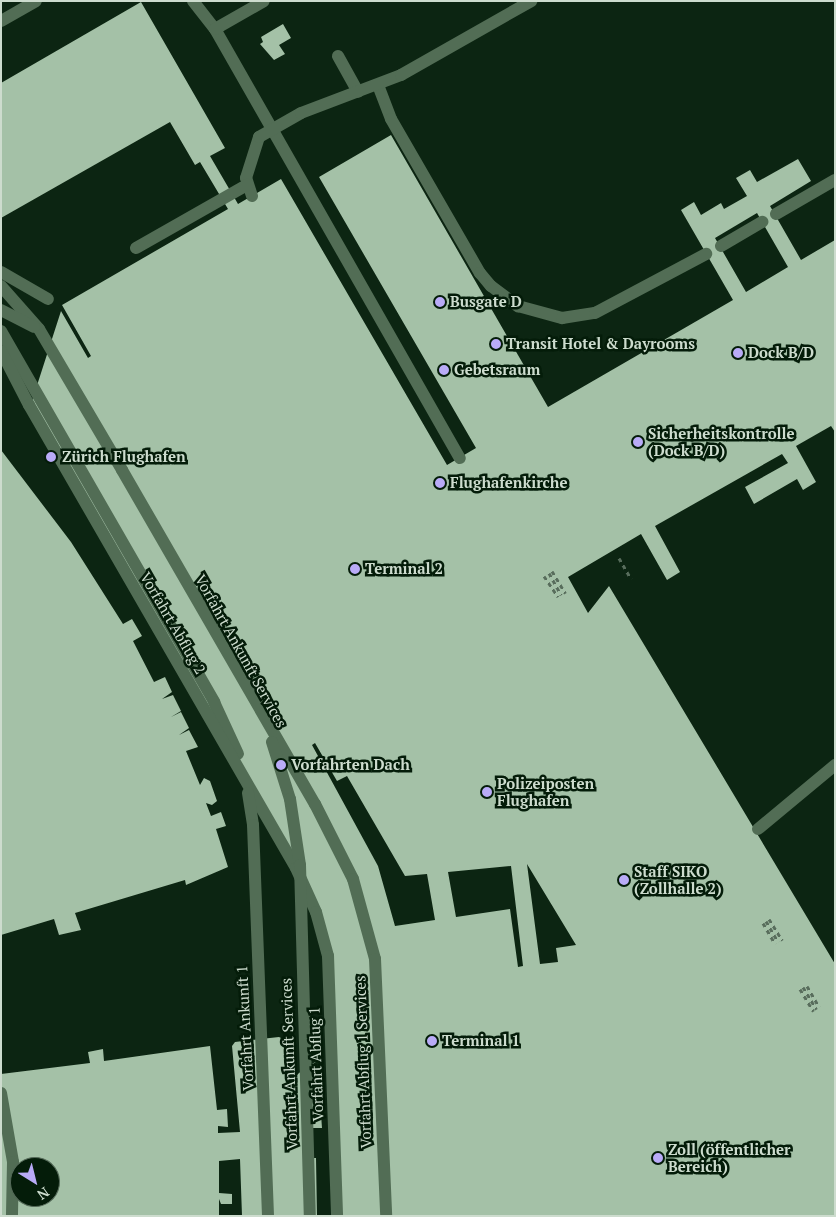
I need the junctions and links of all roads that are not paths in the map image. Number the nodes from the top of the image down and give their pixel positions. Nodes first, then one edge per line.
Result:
1 (36, 1) edge
2 (193, 1) edge
3 (264, 1) edge
4 (531, 1) edge
5 (1, 21) edge
6 (215, 29) junction
7 (338, 56) dead end
8 (378, 85) junction
9 (358, 92) junction
10 (272, 129) junction
11 (835, 180) edge
12 (776, 214) dead end
13 (762, 222) dead end
14 (720, 246) dead end
15 (136, 248) dead end
16 (706, 254) dead end
17 (1, 272) edge
18 (1, 286) edge
19 (1, 299) edge
20 (48, 299) dead end
21 (1, 309) edge
22 (25, 318) junction
23 (39, 329) junction
24 (1, 331) edge
25 (1, 351) edge
26 (460, 458) dead end
27 (835, 765) edge
28 (758, 829) dead end
29 (316, 912) joint
30 (1, 1093) edge
31 (12, 1216) edge
32 (268, 1216) edge
33 (310, 1216) edge
34 (337, 1216) edge
35 (386, 1216) edge

1 - 5 lane
2 - 6 lane
3 - 6 lane
4 - 8 lane
6 - 10 lane
7 - 9 lane
8 - 9 lane
8 - 16 lane
9 - 10 lane
10 - 15 lane
10 - 26 lane
11 - 12 lane
13 - 14 lane
17 - 20 lane
18 - 23 lane
19 - 22 lane
21 - 22 lane
21 - 33 lane, Vorfahrt Ankunft Services
22 - 23 lane
23 - 35 lane, Vorfahrt Abflug 1 Services
24 - 32 lane, Vorfahrt Ankunft 1
25 - 29 lane, Vorfahrt Abflug 2
27 - 28 lane
29 - 34 lane, Vorfahrt Abflug 1
30 - 31 lane

